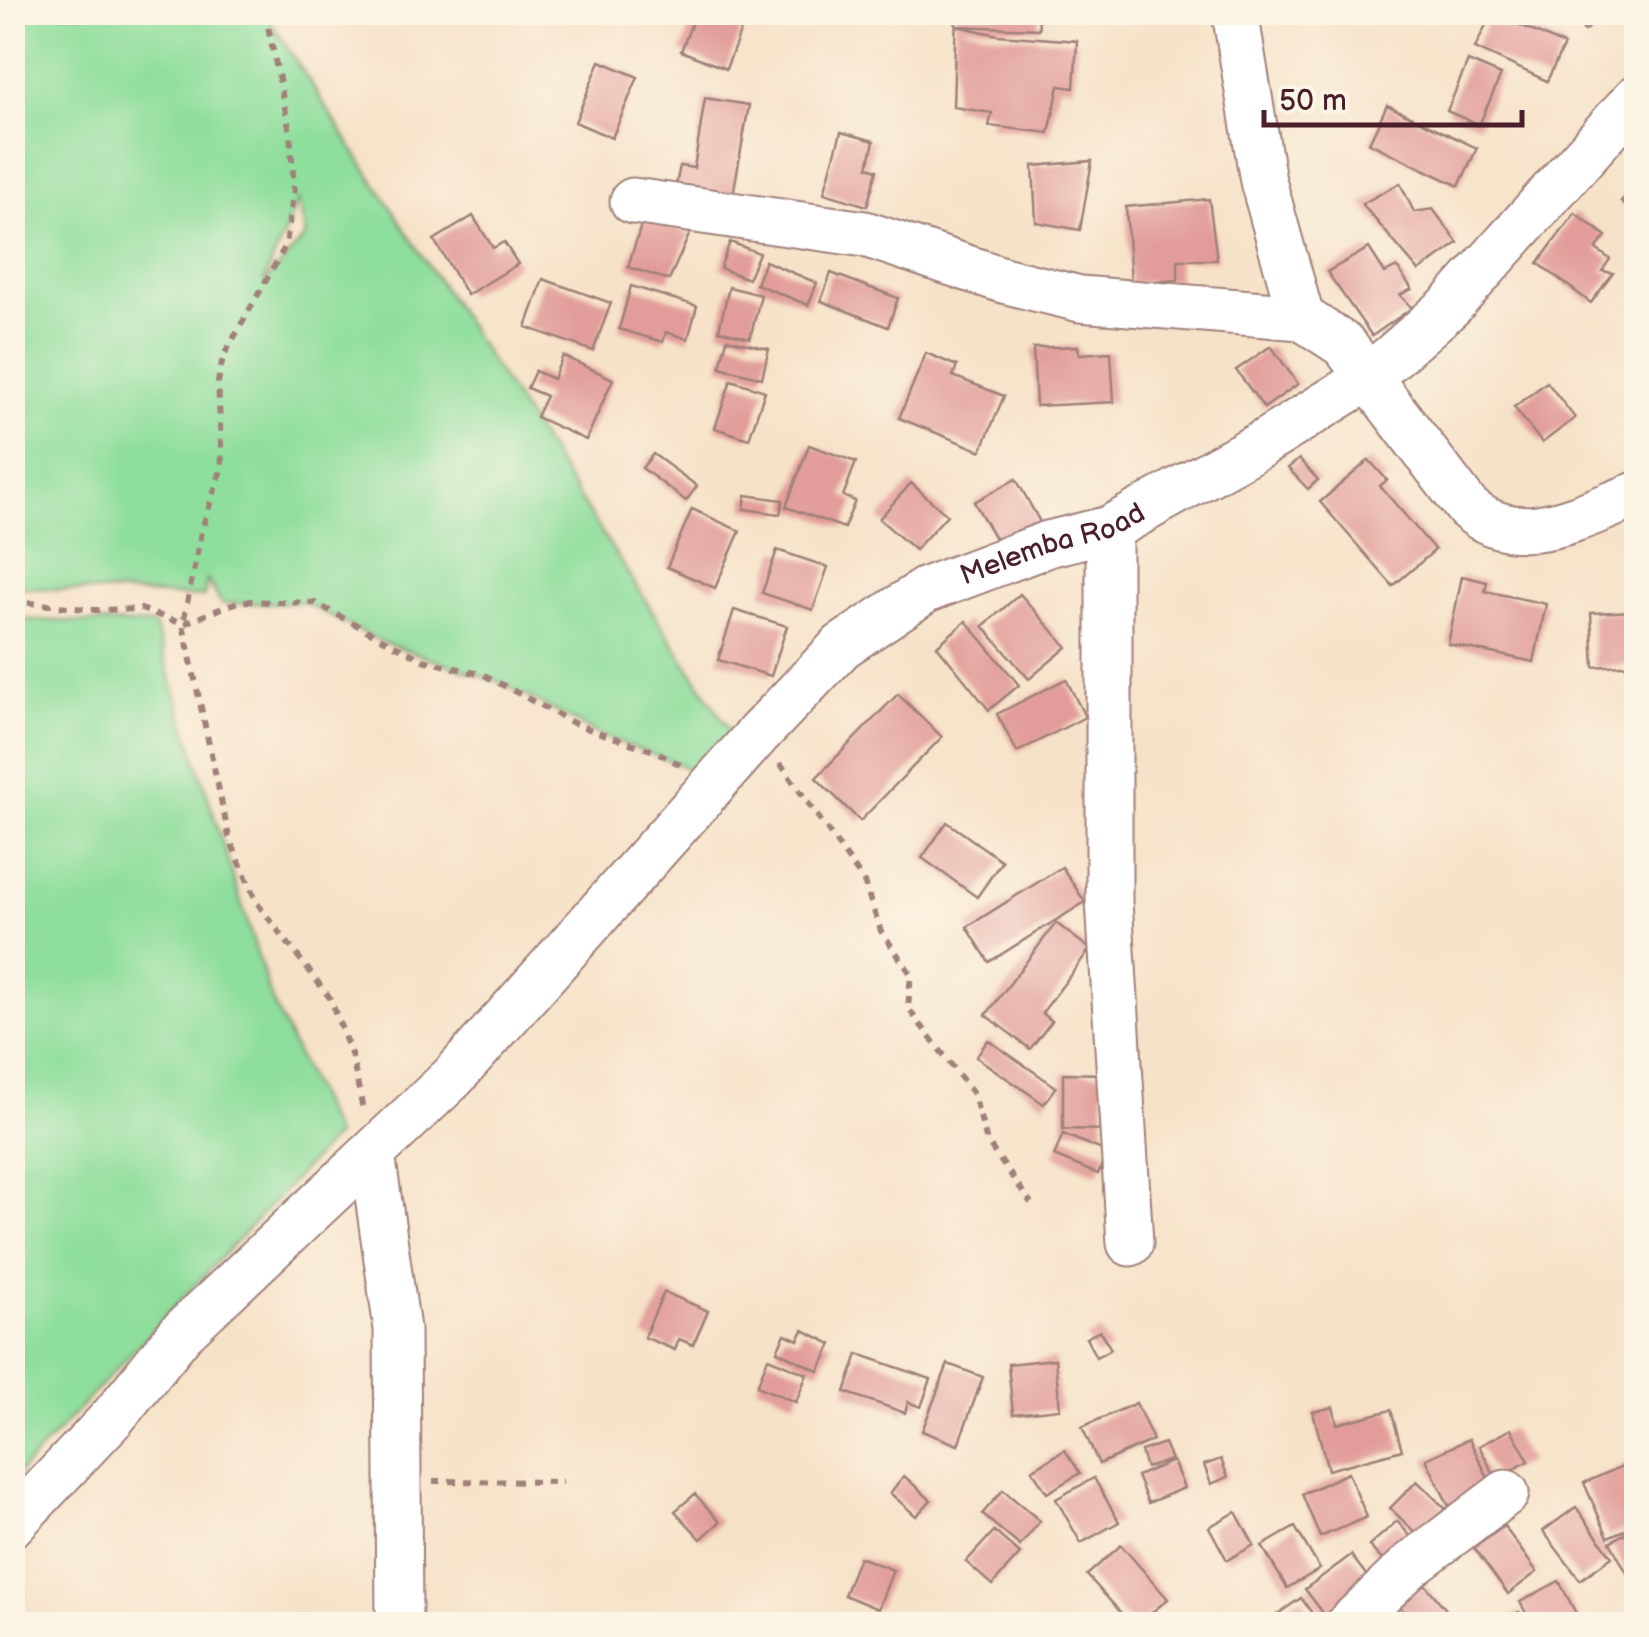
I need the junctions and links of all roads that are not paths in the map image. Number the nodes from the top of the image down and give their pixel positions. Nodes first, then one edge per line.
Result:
1 (1236, 12) edge
2 (1636, 98) edge
3 (633, 201) dead end
4 (1301, 318) junction
5 (1368, 378) junction
6 (1636, 495) edge
7 (1109, 529) junction
8 (372, 1154) junction
9 (1130, 1243) dead end
10 (1506, 1493) dead end
11 (12, 1524) edge
12 (399, 1624) edge
13 (1349, 1624) edge

1 - 4 street
2 - 5 street, Melemba Road
3 - 4 street
4 - 5 street
5 - 6 street
5 - 7 street, Melemba Road
7 - 8 street, Melemba Road
7 - 9 street
8 - 11 street, Melemba Road
8 - 12 street
10 - 13 street

